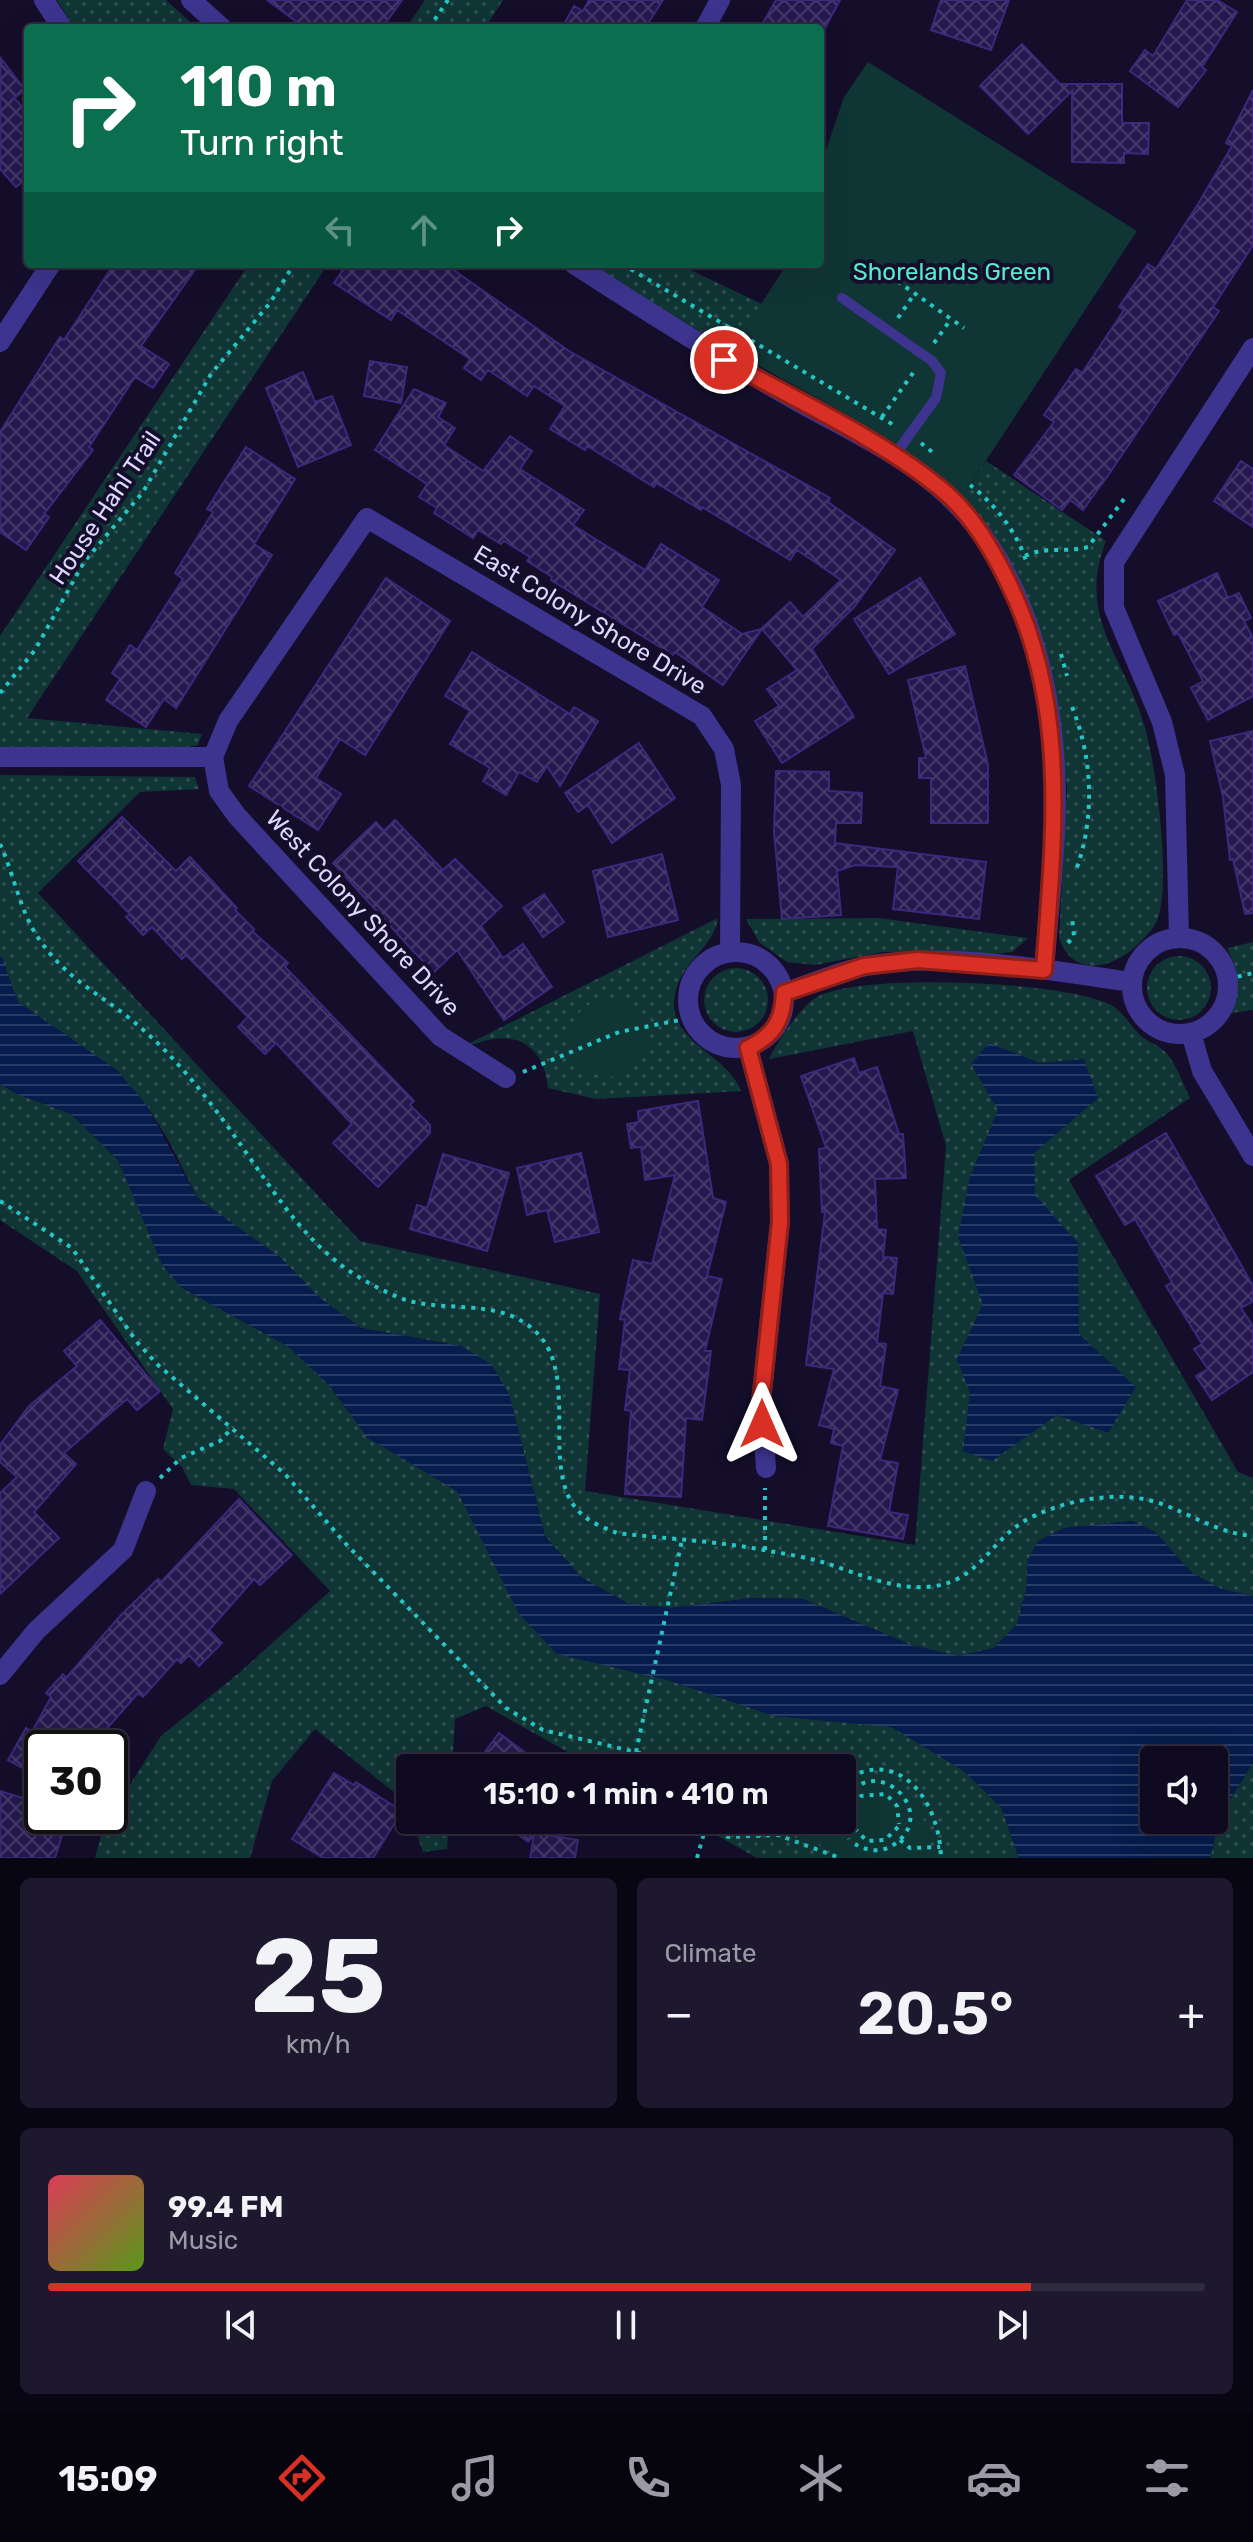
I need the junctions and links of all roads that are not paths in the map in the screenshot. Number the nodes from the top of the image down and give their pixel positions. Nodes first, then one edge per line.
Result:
1 (44, 0) edge
2 (191, 0) edge
3 (720, 0) edge
4 (59, 24) edge
5 (218, 24) edge
6 (707, 24) edge
7 (48, 268) edge
8 (580, 268) edge
9 (842, 298) dead end
10 (0, 342) edge
11 (1253, 348) edge
12 (894, 456) junction
13 (0, 757) edge
14 (213, 757) junction
15 (1179, 937) junction
16 (730, 952) junction
17 (1044, 970) junction
18 (1131, 982) junction
19 (784, 993) junction
20 (1191, 1033) junction
21 (748, 1048) junction
22 (506, 1078) road end
23 (1253, 1156) edge
24 (766, 1468) road end
25 (146, 1491) road end
26 (0, 1675) edge

1 - 4 street
2 - 5 street
3 - 6 street
7 - 10 street
8 - 12 street
9 - 12 lane
11 - 15 street
12 - 17 street
13 - 14 street
14 - 16 street, East Colony Shore Drive
14 - 22 street, West Colony Shore Drive
15 - 18 street
15 - 20 street
16 - 19 street
16 - 21 street
17 - 18 street
17 - 19 street
18 - 20 street
19 - 21 street
20 - 23 street
21 - 24 street
25 - 26 street

